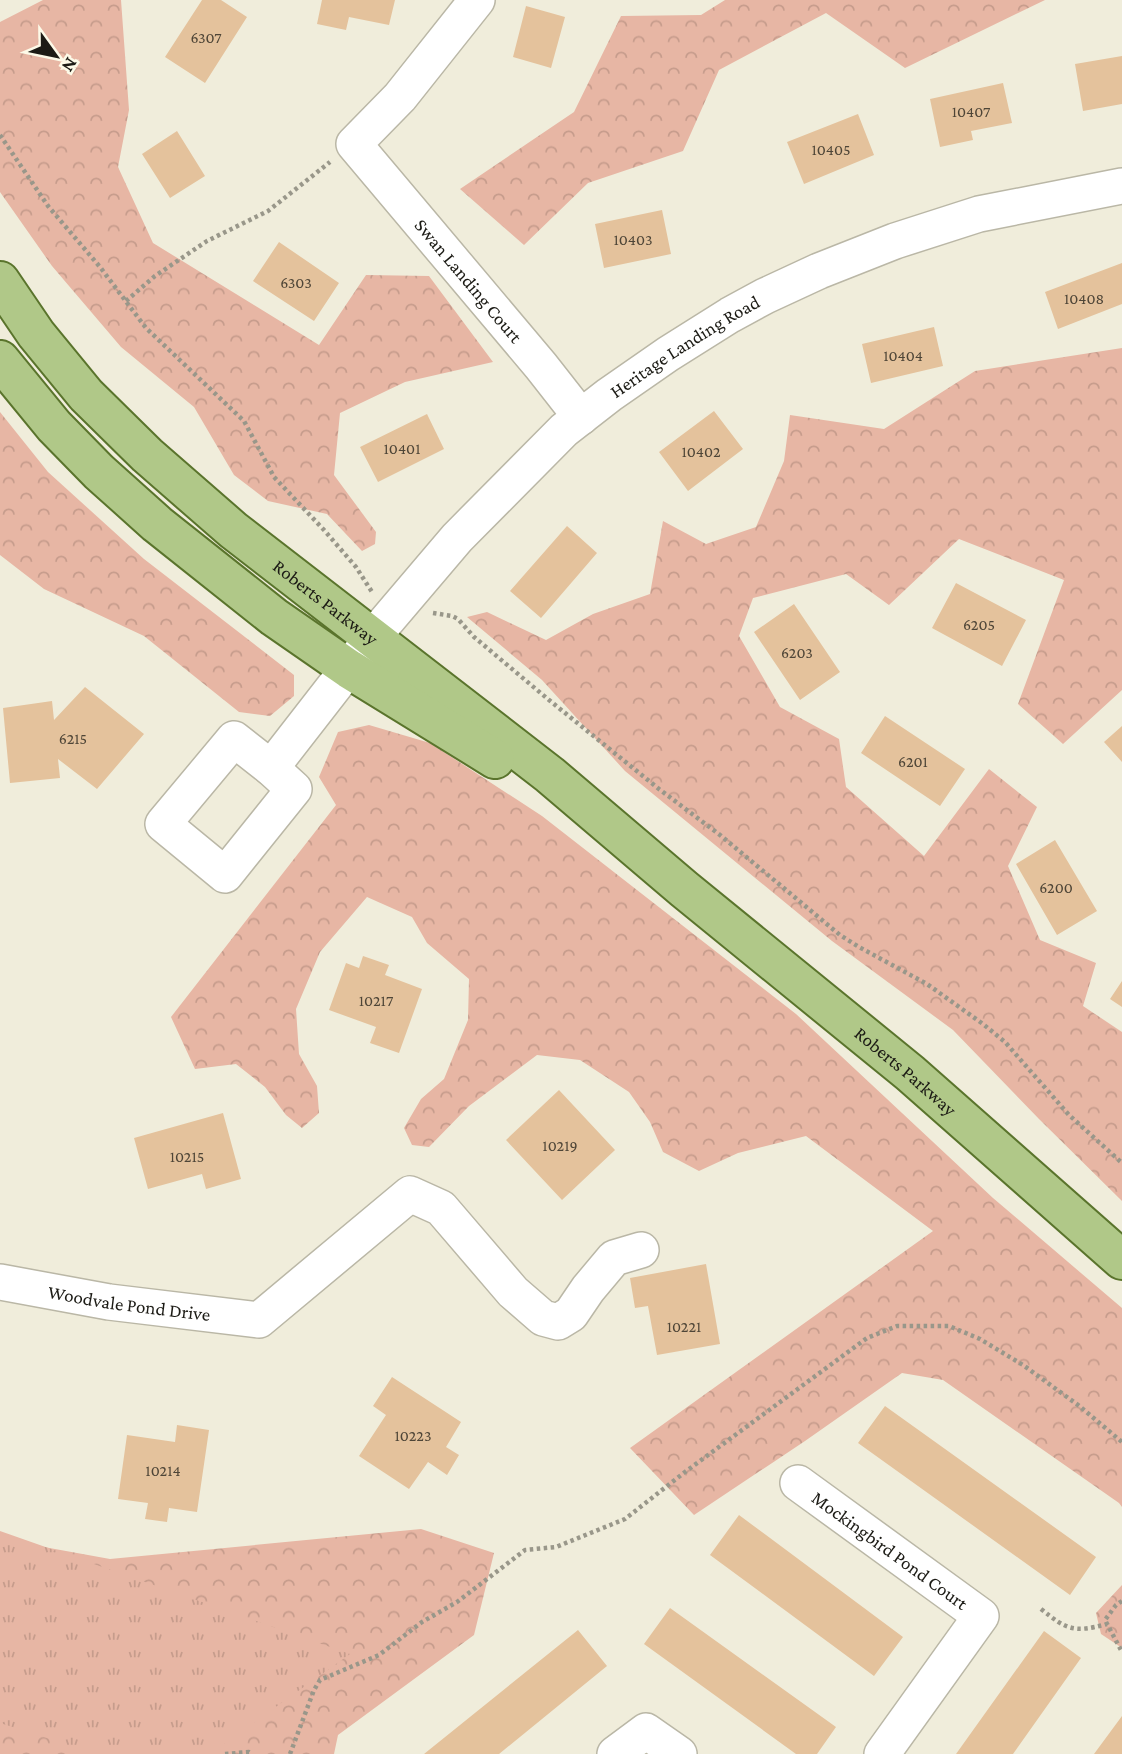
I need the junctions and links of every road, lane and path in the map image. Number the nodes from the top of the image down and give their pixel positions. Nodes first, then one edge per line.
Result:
1 (477, 0) edge
2 (0, 135) edge
3 (354, 144) junction
4 (1122, 186) edge
5 (0, 281) edge
6 (126, 301) junction
7 (0, 360) edge
8 (581, 417) junction
9 (404, 600) junction
10 (372, 638) junction
11 (349, 669) junction
12 (271, 768) dead end
13 (684, 889) junction
14 (1122, 1163) edge
15 (642, 1250) dead end
16 (1122, 1261) edge
17 (0, 1282) edge
18 (1122, 1442) edge
19 (798, 1483) dead end
20 (1122, 1601) edge
21 (1041, 1609) dead end
22 (1107, 1624) junction
23 (1122, 1652) edge
24 (225, 1754) edge
25 (253, 1754) edge
26 (290, 1754) edge
27 (615, 1754) edge
28 (679, 1754) edge
29 (882, 1754) edge

1 - 3 street
2 - 6 path
3 - 6 path
3 - 8 street, Swan Landing Court
4 - 8 street, Heritage Landing Road
5 - 10 main road, Roberts Parkway
6 - 9 path
7 - 11 main road, Roberts Parkway
8 - 9 street, Heritage Landing Road
9 - 10 street, Heritage Landing Road
9 - 14 path
10 - 11 street, Heritage Landing Road
10 - 13 main road, Roberts Parkway
11 - 12 street, Heritage Landing Road
11 - 13 main road, Roberts Parkway
13 - 16 main road, Roberts Parkway
15 - 17 street, Woodvale Pond Drive
18 - 26 path
19 - 29 street, Mockingbird Pond Court
20 - 22 path
21 - 22 path
22 - 23 path
24 - 25 path
27 - 28 street

